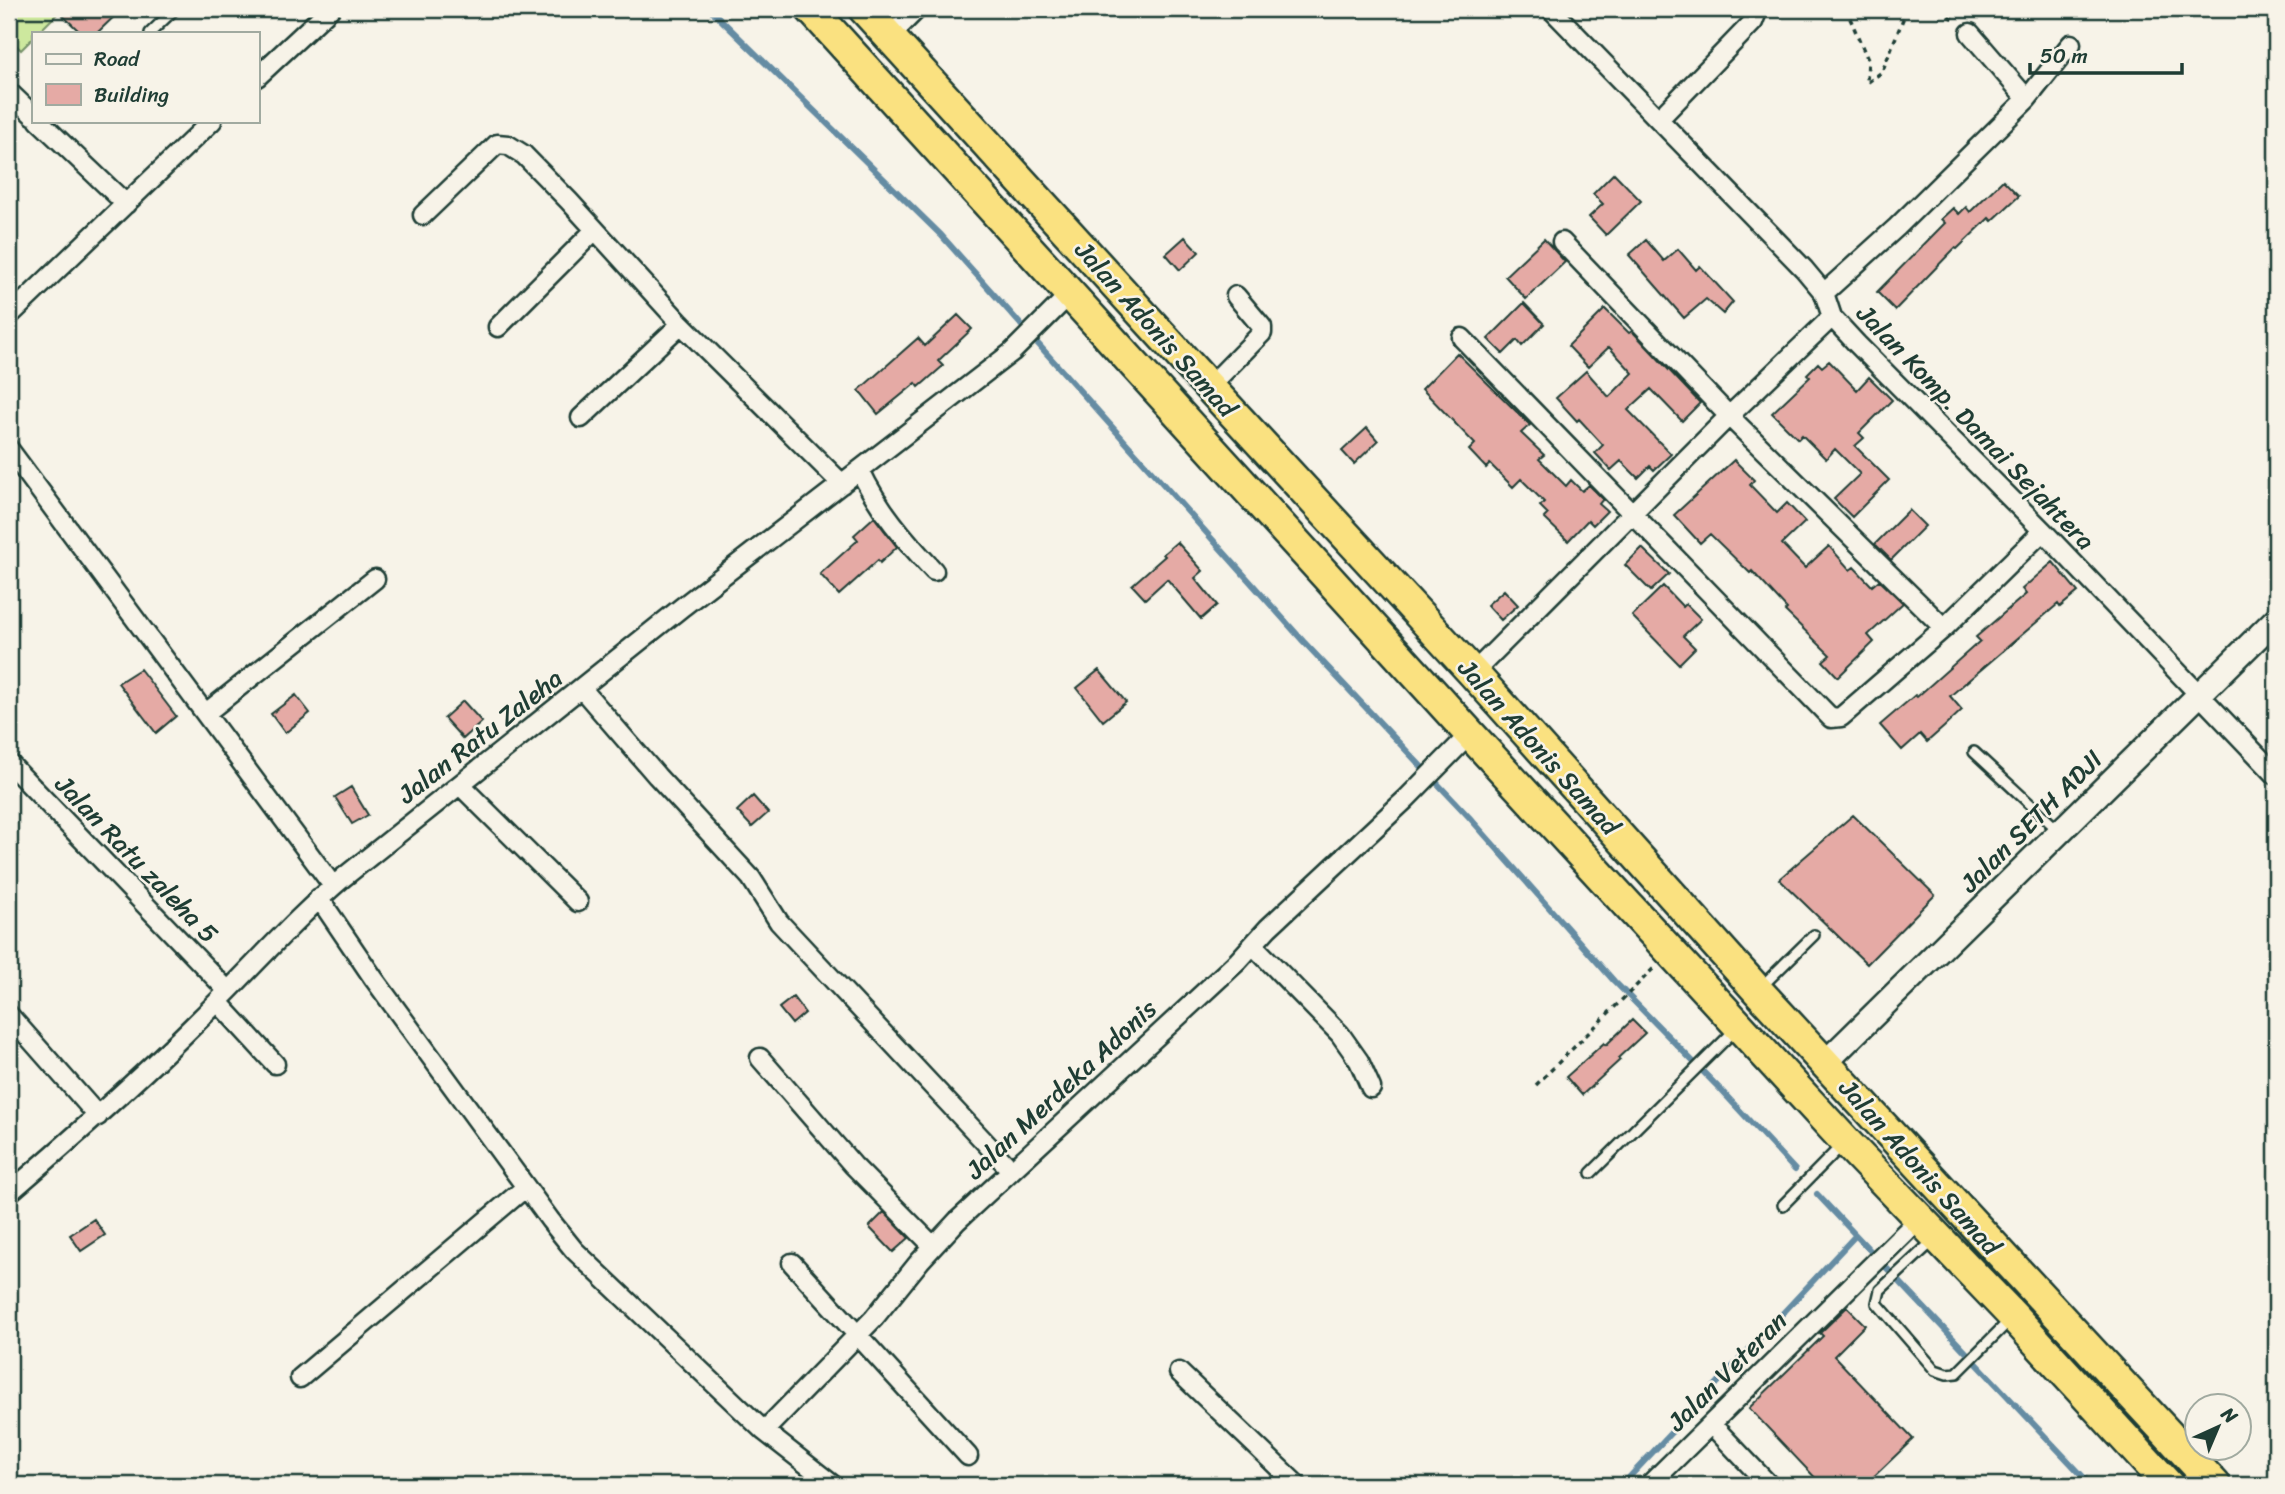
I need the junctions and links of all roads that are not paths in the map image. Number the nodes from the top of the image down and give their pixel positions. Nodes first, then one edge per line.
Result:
1 (175, 9) edge
2 (330, 9) edge
3 (811, 9) edge
4 (864, 9) edge
5 (917, 9) edge
6 (1551, 9) edge
7 (1758, 9) edge
8 (151, 32) edge
9 (1970, 33) dead end
10 (890, 37) junction
11 (2071, 44) dead end
12 (259, 75) edge
13 (9, 92) edge
14 (2027, 99) junction
15 (32, 114) edge
16 (1660, 119) junction
17 (40, 122) edge
18 (211, 122) edge
19 (126, 204) junction
20 (423, 215) dead end
21 (595, 230) junction
22 (1562, 242) dead end
23 (1071, 293) junction
24 (1824, 293) junction
25 (1236, 296) dead end
26 (9, 316) edge
27 (1832, 317) junction
28 (681, 324) junction
29 (498, 327) dead end
30 (1462, 338) dead end
31 (1209, 387) junction
32 (1729, 416) junction
33 (581, 418) dead end
34 (9, 449) edge
35 (859, 471) junction
36 (842, 484) junction
37 (1631, 513) junction
38 (2043, 531) junction
39 (934, 571) dead end
40 (375, 579) dead end
41 (2276, 619) edge
42 (1944, 628) junction
43 (1473, 673) junction
44 (582, 688) junction
45 (2198, 696) junction
46 (206, 713) junction
47 (1471, 734) junction
48 (1974, 752) dead end
49 (9, 763) edge
50 (2276, 775) edge
51 (460, 785) junction
52 (1613, 831) junction
53 (2060, 832) junction
54 (1585, 857) junction
55 (333, 886) junction
56 (319, 898) junction
57 (578, 902) dead end
58 (1814, 935) dead end
59 (1253, 945) junction
60 (1758, 991) junction
61 (223, 997) junction
62 (9, 1014) edge
63 (1740, 1026) junction
64 (760, 1058) dead end
65 (1825, 1063) junction
66 (275, 1064) dead end
67 (1371, 1088) dead end
68 (98, 1116) junction
69 (1846, 1141) junction
70 (1011, 1170) junction
71 (1591, 1173) dead end
72 (526, 1187) junction
73 (9, 1193) edge
74 (1783, 1205) dead end
75 (1928, 1229) junction
76 (933, 1246) junction
77 (792, 1264) dead end
78 (2034, 1291) junction
79 (2013, 1316) junction
80 (858, 1334) junction
81 (1179, 1372) dead end
82 (300, 1378) dead end
83 (1711, 1424) junction
84 (764, 1431) junction
85 (968, 1456) dead end
86 (833, 1485) edge
87 (1297, 1485) edge
88 (1649, 1485) edge
89 (1769, 1485) edge
90 (2168, 1485) edge
91 (2215, 1485) edge

1 - 8 lane
2 - 12 street
3 - 23 highway
4 - 10 highway, Jalan Adonis Samad
5 - 10 street
6 - 16 street
7 - 16 street
9 - 14 street
10 - 31 highway, Jalan Adonis Samad
11 - 14 street
13 - 15 street
14 - 24 street
16 - 24 street
17 - 19 street
18 - 19 street
19 - 26 street
20 - 21 street
21 - 28 street
21 - 29 street
22 - 32 street
23 - 35 street, Jalan Ratu Zaleha
23 - 47 highway
24 - 27 street
25 - 31 street
27 - 32 street, Jalan Komp. Damai Sejahtera
27 - 38 street, Jalan Komp. Damai Sejahtera
28 - 33 street
28 - 36 street
30 - 37 street
31 - 43 highway, Jalan Adonis Samad
32 - 37 street, Jalan Komp. Damai Sejahtera
32 - 42 street
34 - 46 street
35 - 36 street, Jalan Ratu Zaleha
35 - 39 street
36 - 44 street, Jalan Ratu Zaleha
37 - 42 street
37 - 43 street, Jalan Komp. Damai Sejahtera
38 - 42 street
38 - 45 street, Jalan Komp. Damai Sejahtera
40 - 46 street
41 - 45 street, Jalan SETH ADJI
43 - 52 highway, Jalan Adonis Samad
44 - 51 street, Jalan Ratu Zaleha
44 - 70 street
45 - 50 street, Jalan Komp. Damai Sejahtera
45 - 53 street, Jalan SETH ADJI
46 - 55 street
47 - 54 highway
47 - 59 street, Jalan Merdeka Adonis
48 - 53 lane
49 - 61 street, Jalan Ratu zaleha 5
51 - 55 street, Jalan Ratu Zaleha
51 - 57 street
52 - 54 highway
52 - 60 highway, Jalan Adonis Samad
53 - 65 street, Jalan SETH ADJI
54 - 63 highway
55 - 56 street, Jalan Ratu Zaleha
56 - 61 street, Jalan Ratu Zaleha
56 - 72 street
58 - 60 lane
59 - 67 street
59 - 70 street, Jalan Merdeka Adonis
60 - 65 highway, Jalan Adonis Samad
61 - 66 street, Jalan Ratu zaleha 5
61 - 68 street, Jalan Ratu Zaleha
62 - 68 street
63 - 69 highway
63 - 71 lane
64 - 76 street
65 - 78 highway, Jalan Adonis Samad
68 - 73 street, Jalan Ratu Zaleha
69 - 74 lane
69 - 75 highway
70 - 76 street, Jalan Merdeka Adonis
72 - 82 street
72 - 84 street
75 - 79 highway
75 - 79 lane
75 - 83 street, Jalan Veteran
76 - 80 street, Jalan Merdeka Adonis
77 - 80 street
78 - 79 highway
78 - 91 highway, Jalan Adonis Samad
79 - 90 highway
80 - 84 street, Jalan Merdeka Adonis
80 - 85 street
81 - 87 street
83 - 88 street, Jalan Veteran
83 - 89 street
84 - 86 street

